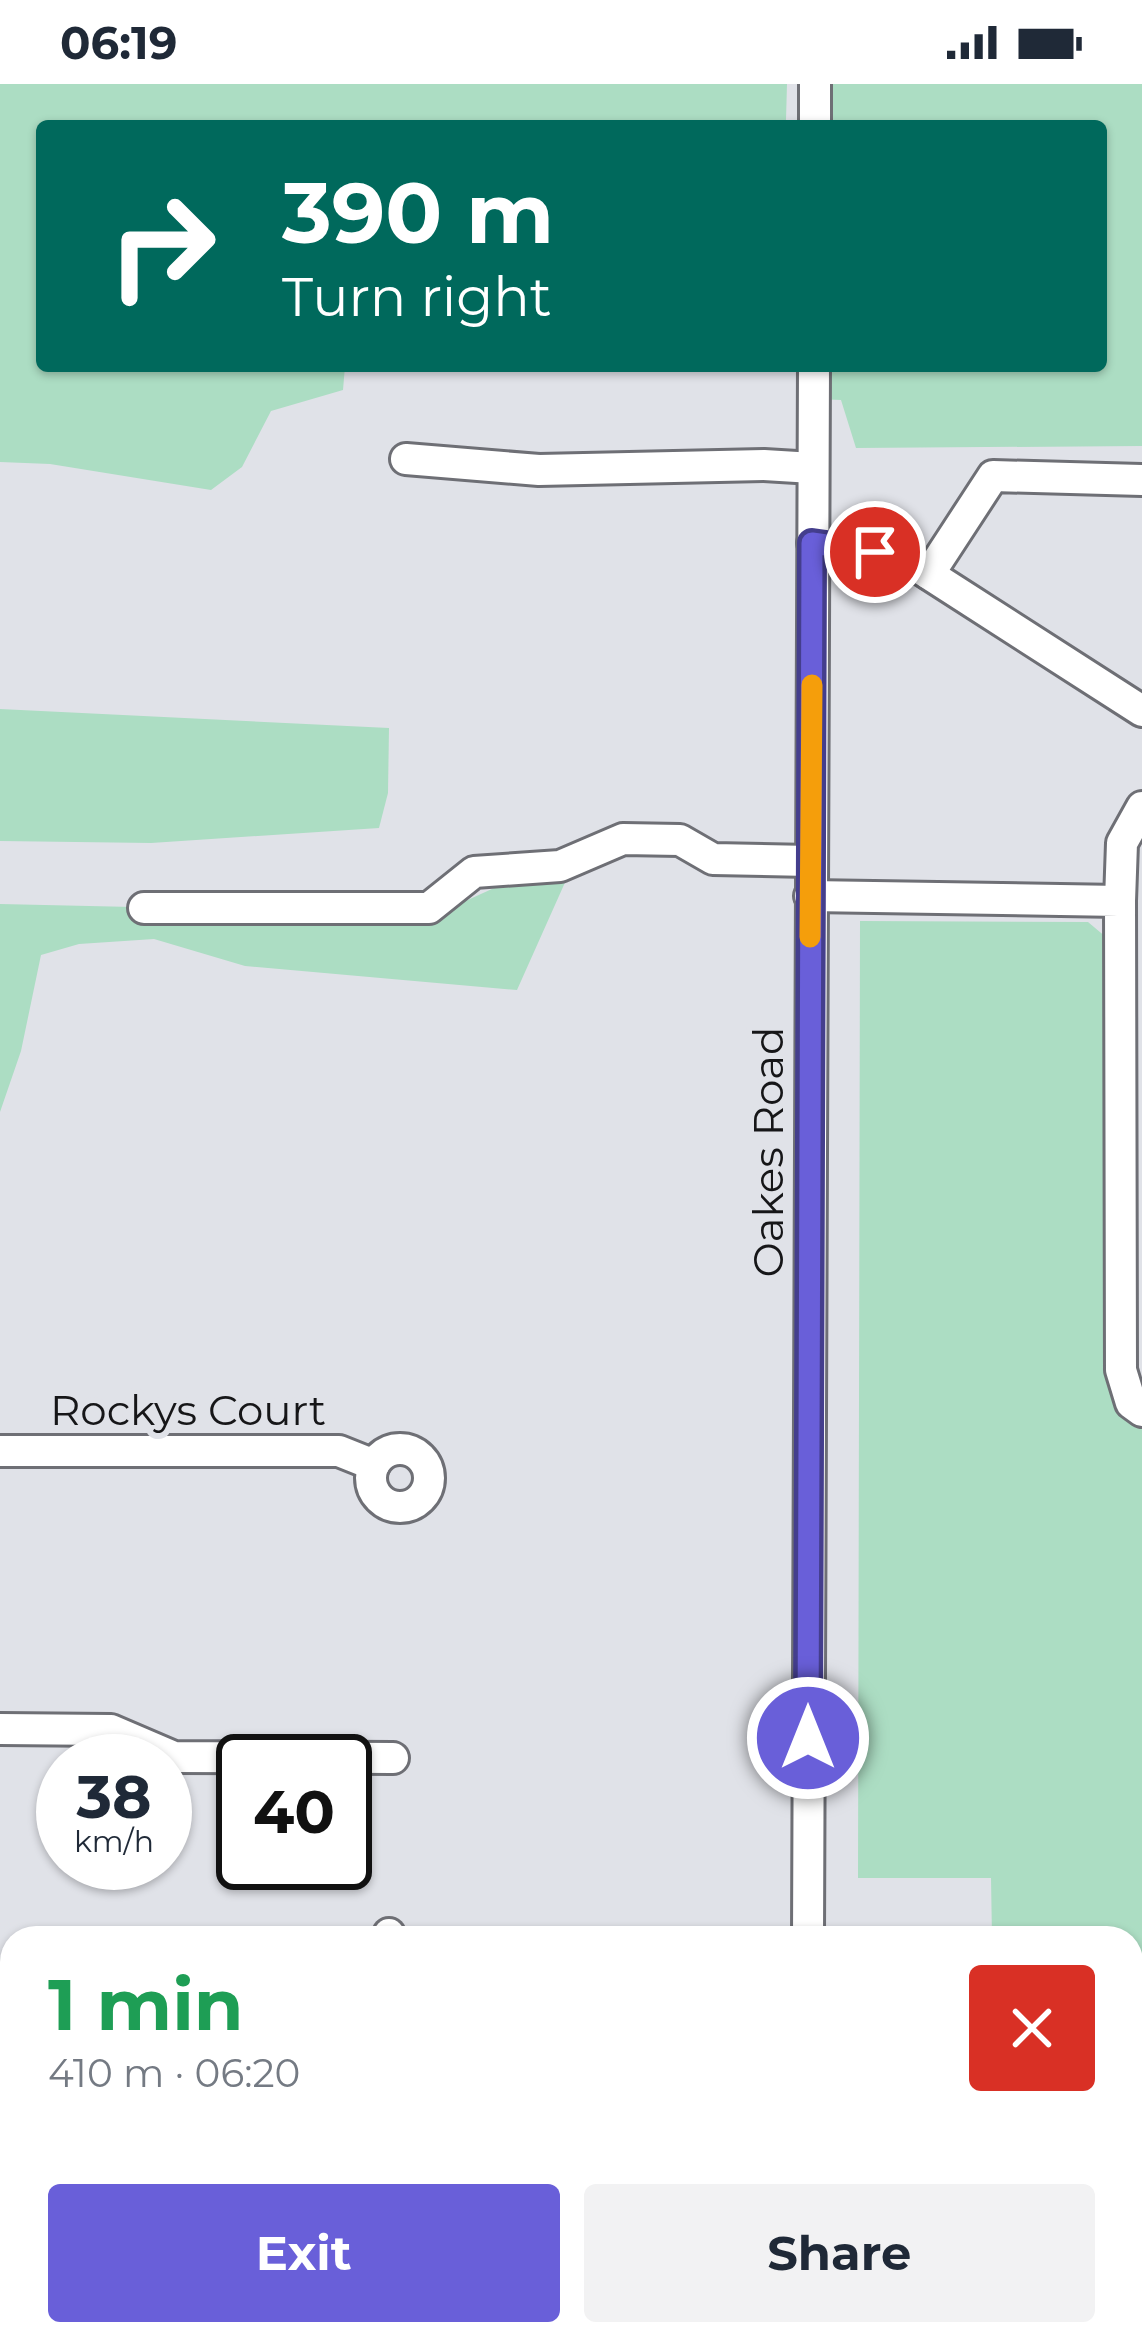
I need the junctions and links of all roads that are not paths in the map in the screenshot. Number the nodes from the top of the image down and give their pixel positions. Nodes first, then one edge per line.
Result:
1 (815, 84) edge
2 (815, 120) edge
3 (814, 372) edge
4 (406, 459) dead end
5 (813, 468) junction
6 (1142, 480) edge
7 (812, 543) junction
8 (929, 574) junction
9 (1142, 711) edge
10 (1142, 807) edge
11 (811, 861) junction
12 (811, 896) junction
13 (1120, 901) junction
14 (144, 908) dead end
15 (1130, 1094) edge
16 (1142, 1411) edge
17 (0, 1451) edge
18 (374, 1465) dead end
19 (0, 1729) edge
20 (393, 1758) dead end
21 (808, 1926) edge

1 - 2 street
3 - 5 street, Oakes Road
4 - 5 street
5 - 7 street, Oakes Road
6 - 8 street
7 - 8 street
7 - 11 street, Oakes Road
8 - 9 street
10 - 13 street
11 - 12 street, Oakes Road
11 - 14 street
12 - 13 street
12 - 21 street, Oakes Road
13 - 15 street
15 - 16 street
17 - 18 street, Rockys Court
19 - 20 street

